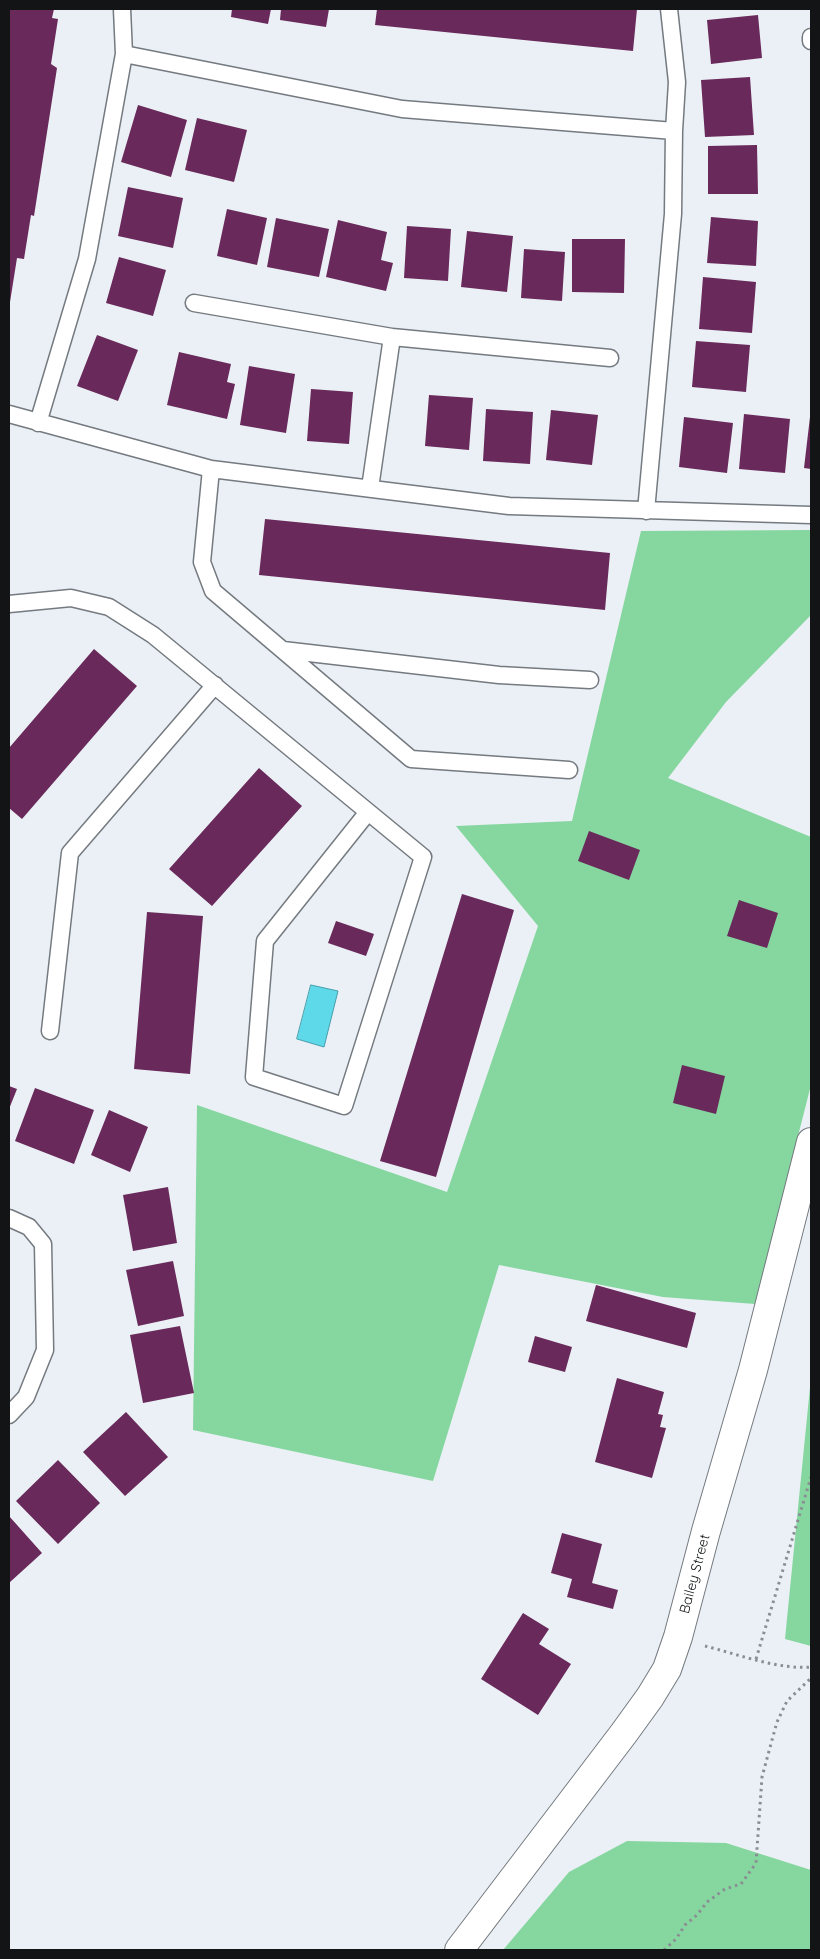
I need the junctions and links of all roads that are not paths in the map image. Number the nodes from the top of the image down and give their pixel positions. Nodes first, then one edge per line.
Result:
1 (122, 9) edge
2 (669, 9) edge
3 (811, 37) edge
4 (811, 41) edge
5 (124, 54) junction
6 (674, 131) junction
7 (194, 303) dead end
8 (392, 337) junction
9 (610, 358) dead end
10 (9, 414) edge
11 (38, 423) junction
12 (210, 469) junction
13 (370, 488) junction
14 (646, 511) junction
15 (811, 515) edge
16 (9, 604) edge
17 (283, 650) junction
18 (590, 680) dead end
19 (214, 685) junction
20 (569, 770) dead end
21 (368, 812) junction
22 (50, 1030) dead end
23 (811, 1142) edge
24 (9, 1218) edge
25 (9, 1415) edge
26 (460, 1950) edge

1 - 5 lane
2 - 6 lane
3 - 4 lane
5 - 6 lane
5 - 11 lane
6 - 14 lane
7 - 8 lane
8 - 9 lane
8 - 13 lane
10 - 11 lane
11 - 12 lane
12 - 13 lane
12 - 17 lane
13 - 14 lane
14 - 15 lane
16 - 19 lane
17 - 18 lane
17 - 20 lane
19 - 21 lane
19 - 22 lane
21 - 21 lane
23 - 26 street, Bailey Street
24 - 25 lane

